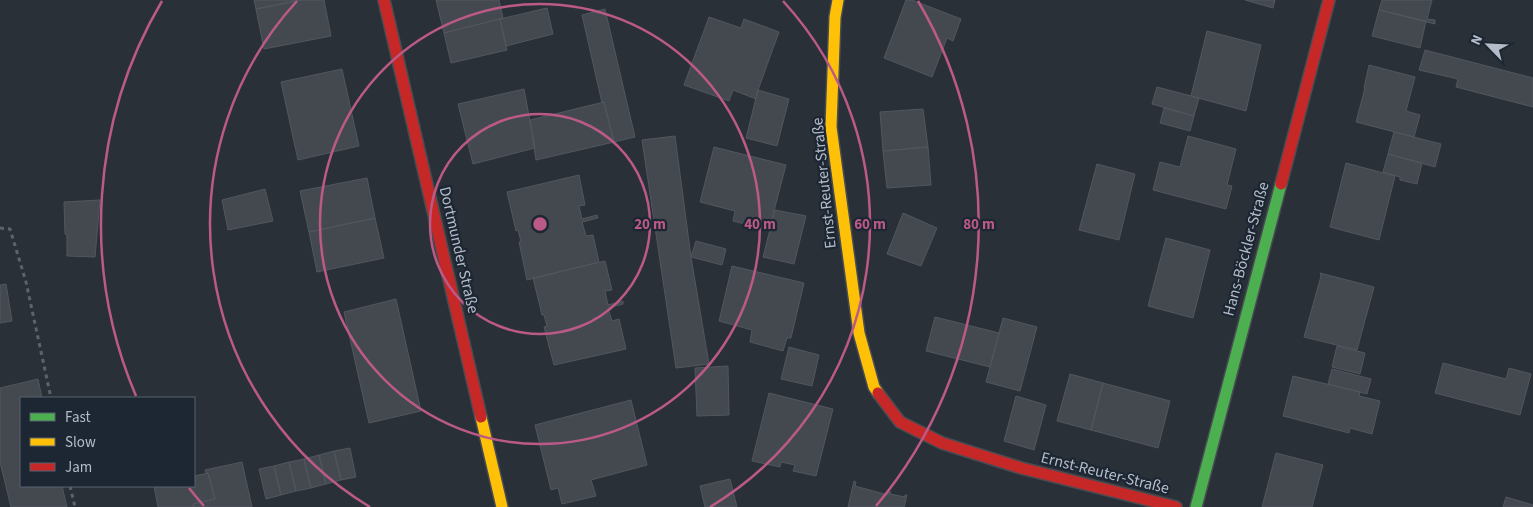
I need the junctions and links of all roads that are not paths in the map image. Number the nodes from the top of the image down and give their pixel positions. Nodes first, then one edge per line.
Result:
1 (384, 0) edge
2 (838, 0) edge
3 (1329, 0) edge
4 (502, 507) edge
5 (1176, 507) edge
6 (1196, 507) edge

1 - 4 street, Dortmunder Straße
2 - 5 street, Ernst-Reuter-Straße
3 - 6 street, Hans-Böckler-Straße

